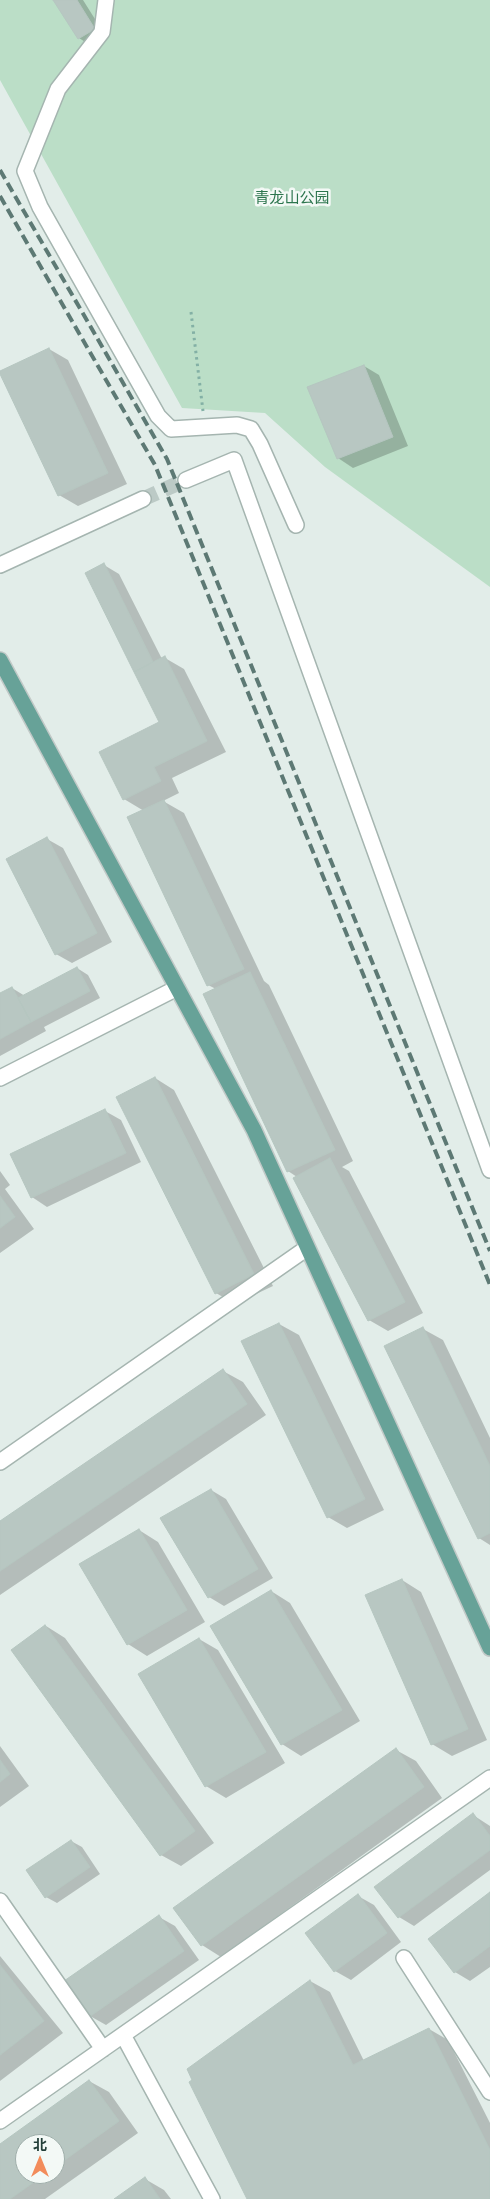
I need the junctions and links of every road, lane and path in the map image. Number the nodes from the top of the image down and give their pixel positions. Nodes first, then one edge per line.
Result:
1 (106, 0) edge
2 (190, 312) dead end
3 (205, 427) junction
4 (186, 480) tunnel mouth
5 (143, 499) tunnel mouth
6 (296, 525) dead end
7 (0, 565) edge
8 (0, 660) edge
9 (177, 988) junction
10 (0, 1078) edge
11 (490, 1170) edge
12 (308, 1248) junction
13 (0, 1462) edge
14 (490, 1648) edge
15 (490, 1778) edge
16 (0, 1901) edge
17 (404, 1958) dead end
18 (123, 2035) junction
19 (104, 2049) junction
20 (490, 2092) edge
21 (0, 2121) edge
22 (212, 2199) edge

1 - 3 street
2 - 3 path
3 - 6 street
4 - 11 street
5 - 7 street
8 - 9 main road
9 - 10 street
9 - 12 main road
12 - 13 street
12 - 14 main road
15 - 18 street
16 - 19 street
17 - 20 street
18 - 19 street
18 - 22 street
19 - 21 street

